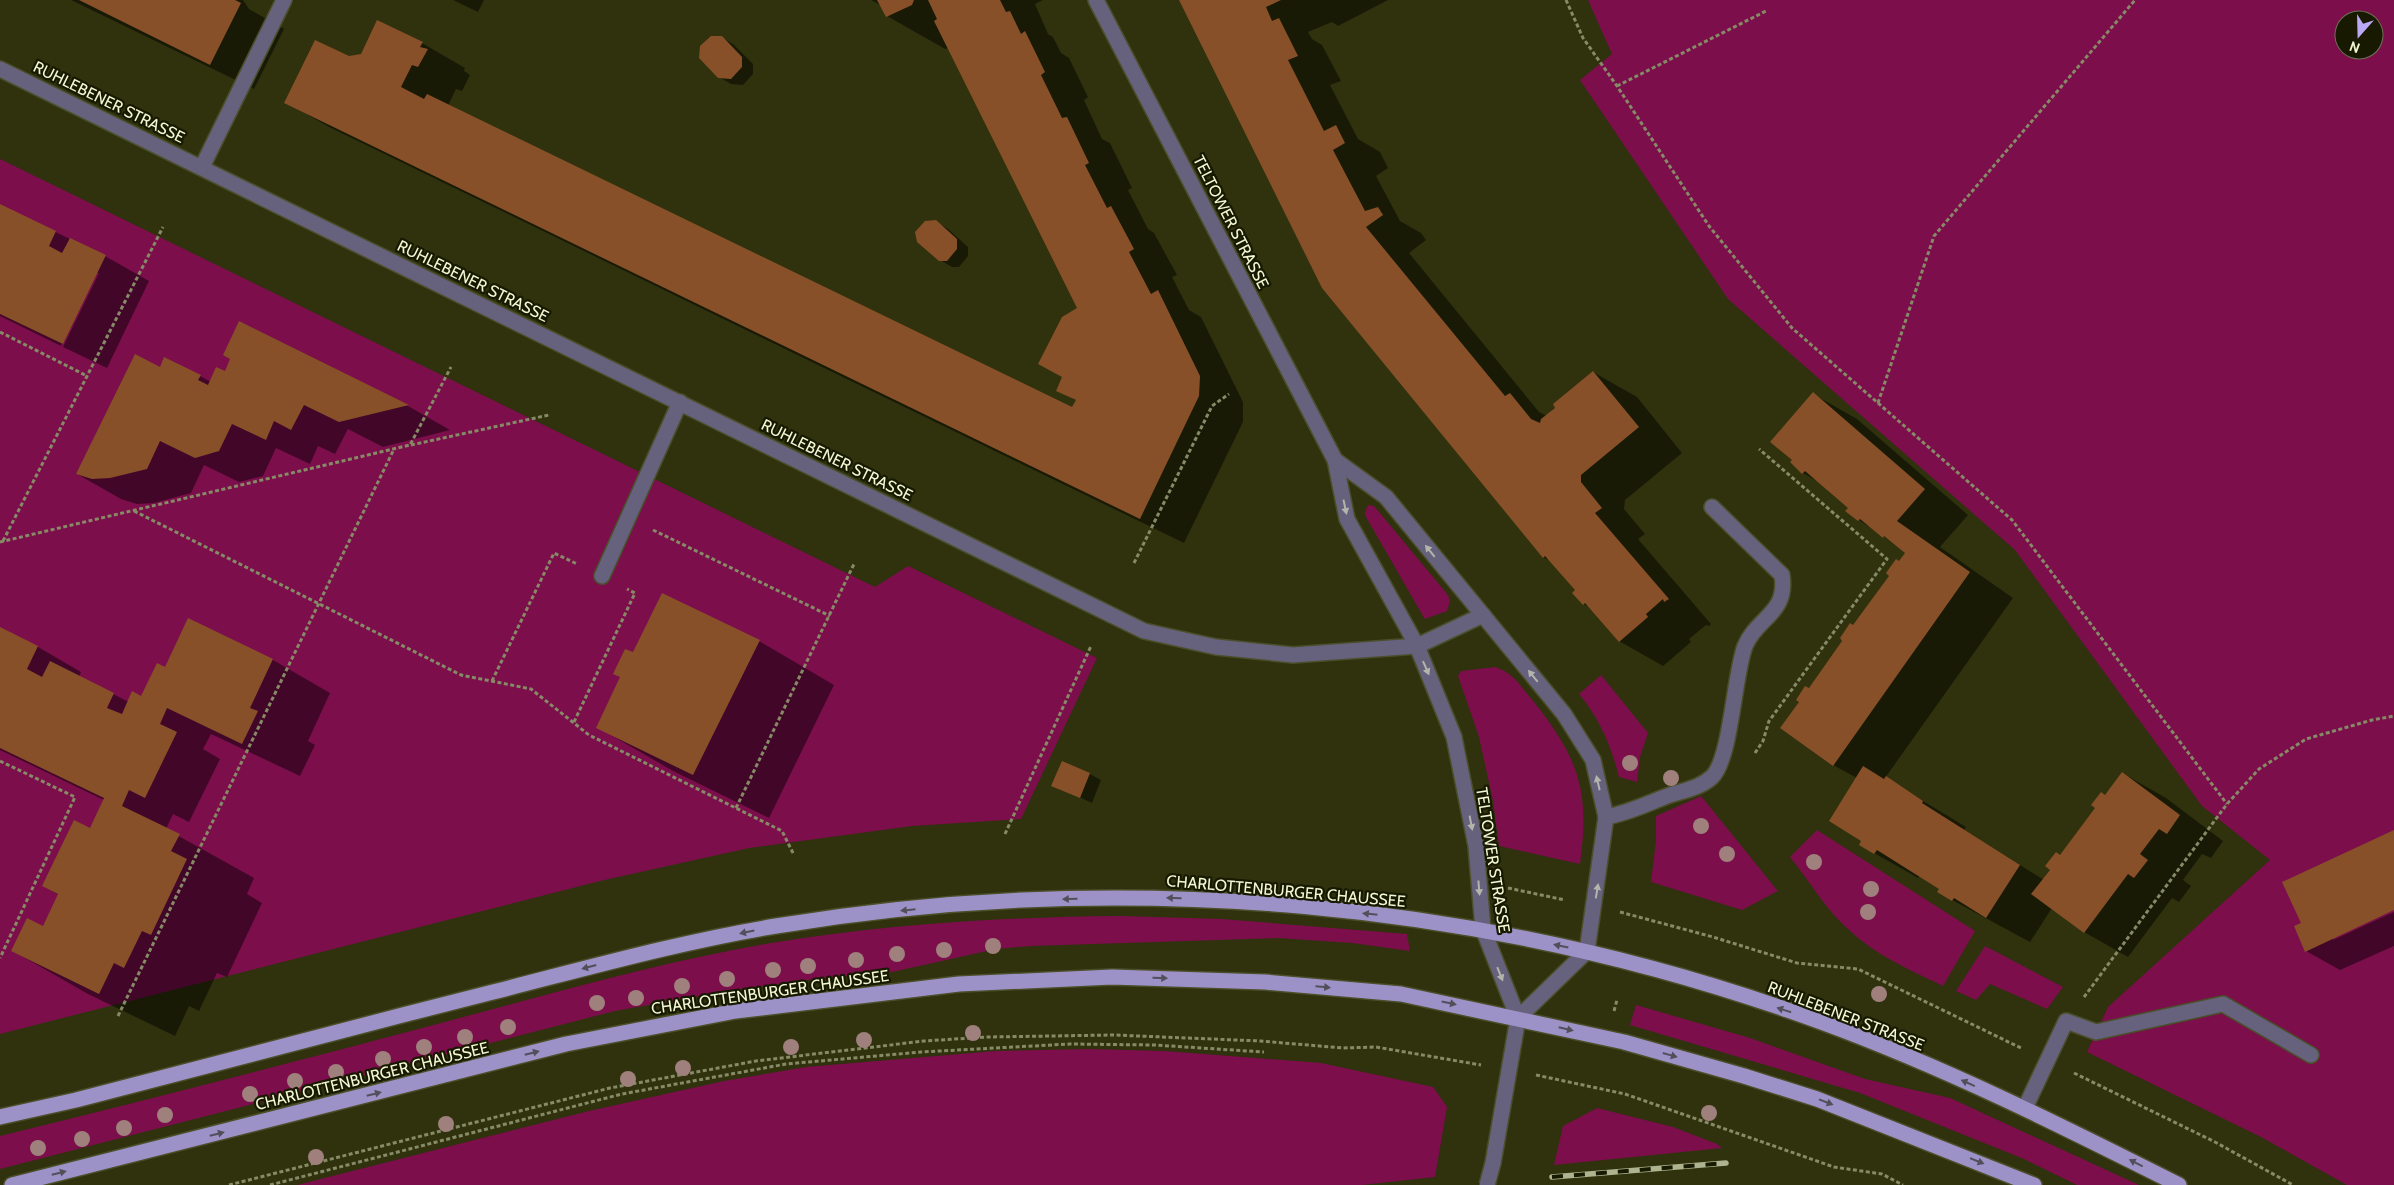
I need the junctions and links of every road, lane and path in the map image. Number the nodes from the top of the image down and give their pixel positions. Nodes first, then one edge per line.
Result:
1 (284, 0) edge
2 (1096, 0) edge
3 (1566, 0) edge
4 (2135, 0) edge
5 (1768, 10) dead end
6 (0, 69) edge
7 (1617, 86) junction
8 (202, 167) junction
9 (162, 227) dead end
10 (0, 332) edge
11 (451, 367) dead end
12 (87, 376) junction
13 (1229, 394) dead end
14 (680, 402) junction
15 (1878, 403) junction
16 (548, 415) dead end
17 (410, 446) junction
18 (394, 449) junction
19 (1759, 449) dead end
20 (1335, 460) junction
21 (1712, 508) dead end
22 (134, 511) junction
23 (628, 518) junction
24 (1, 542) edge
25 (1134, 563) dead end
26 (854, 564) dead end
27 (602, 576) junction
28 (319, 604) junction
29 (1483, 615) junction
30 (830, 616) junction
31 (1091, 646) dead end
32 (1417, 646) junction
33 (492, 681) junction
34 (2394, 716) edge
35 (574, 722) junction
36 (1759, 746) dead end
37 (0, 761) edge
38 (2227, 804) junction
39 (736, 808) junction
40 (1606, 818) junction
41 (1005, 834) dead end
42 (794, 855) dead end
43 (1478, 882) junction
44 (1594, 907) junction
45 (1482, 929) junction
46 (1587, 951) junction
47 (0, 958) edge
48 (118, 1016) dead end
49 (1518, 1018) junction
50 (2066, 1021) junction
51 (1264, 1052) dead end
52 (1418, 1053) dead end
53 (2311, 1055) dead end
54 (2047, 1060) junction
55 (1603, 1088) dead end
56 (2025, 1108) junction
57 (0, 1117) edge
58 (12, 1185) edge
59 (229, 1185) edge
60 (270, 1185) edge
61 (1487, 1185) edge
62 (1903, 1185) edge
63 (2034, 1185) edge
64 (2179, 1185) edge
65 (2293, 1185) edge

1 - 8 street
2 - 20 street, TELTOWER STRASSE
3 - 7 path
4 - 15 path
5 - 7 path
6 - 8 street, RUHLEBENER STRASSE
7 - 15 path
8 - 14 street, RUHLEBENER STRASSE
9 - 12 path
10 - 12 path
11 - 17 path
12 - 24 path
13 - 25 path
14 - 23 street
14 - 32 street, RUHLEBENER STRASSE
15 - 38 path
16 - 17 path
17 - 18 path
18 - 22 path
18 - 28 path
19 - 36 path
29 -> 20 street, TELTOWER STRASSE
20 -> 32 street, TELTOWER STRASSE
21 - 40 street
22 - 24 path
22 - 28 path
23 - 27 street
23 - 30 path
26 - 30 path
27 - 33 path
27 - 35 path
28 - 33 path
28 - 48 path
29 - 32 street, RUHLEBENER STRASSE
40 -> 29 street, TELTOWER STRASSE
30 - 39 path
31 - 41 path
32 -> 43 street, TELTOWER STRASSE
33 - 35 path
34 - 38 path
35 - 39 path
37 - 47 path
38 - 50 path
39 - 42 path
44 -> 40 street, TELTOWER STRASSE
43 - 44 path
43 -> 45 street, TELTOWER STRASSE
44 - 46 street, TELTOWER STRASSE
44 - 54 path
46 -> 45 main road, RUHLEBENER STRASSE
45 -> 49 street, TELTOWER STRASSE
45 -> 57 main road, CHARLOTTENBURGER CHAUSSEE
46 - 49 street
56 -> 46 main road, RUHLEBENER STRASSE
58 -> 49 main road, CHARLOTTENBURGER CHAUSSEE
49 - 61 street, bridge
49 -> 63 main road
50 - 53 street
50 - 54 street
51 - 60 path
52 - 59 path
54 - 56 street
54 - 65 path
55 - 62 path
64 -> 56 main road, RUHLEBENER STRASSE

